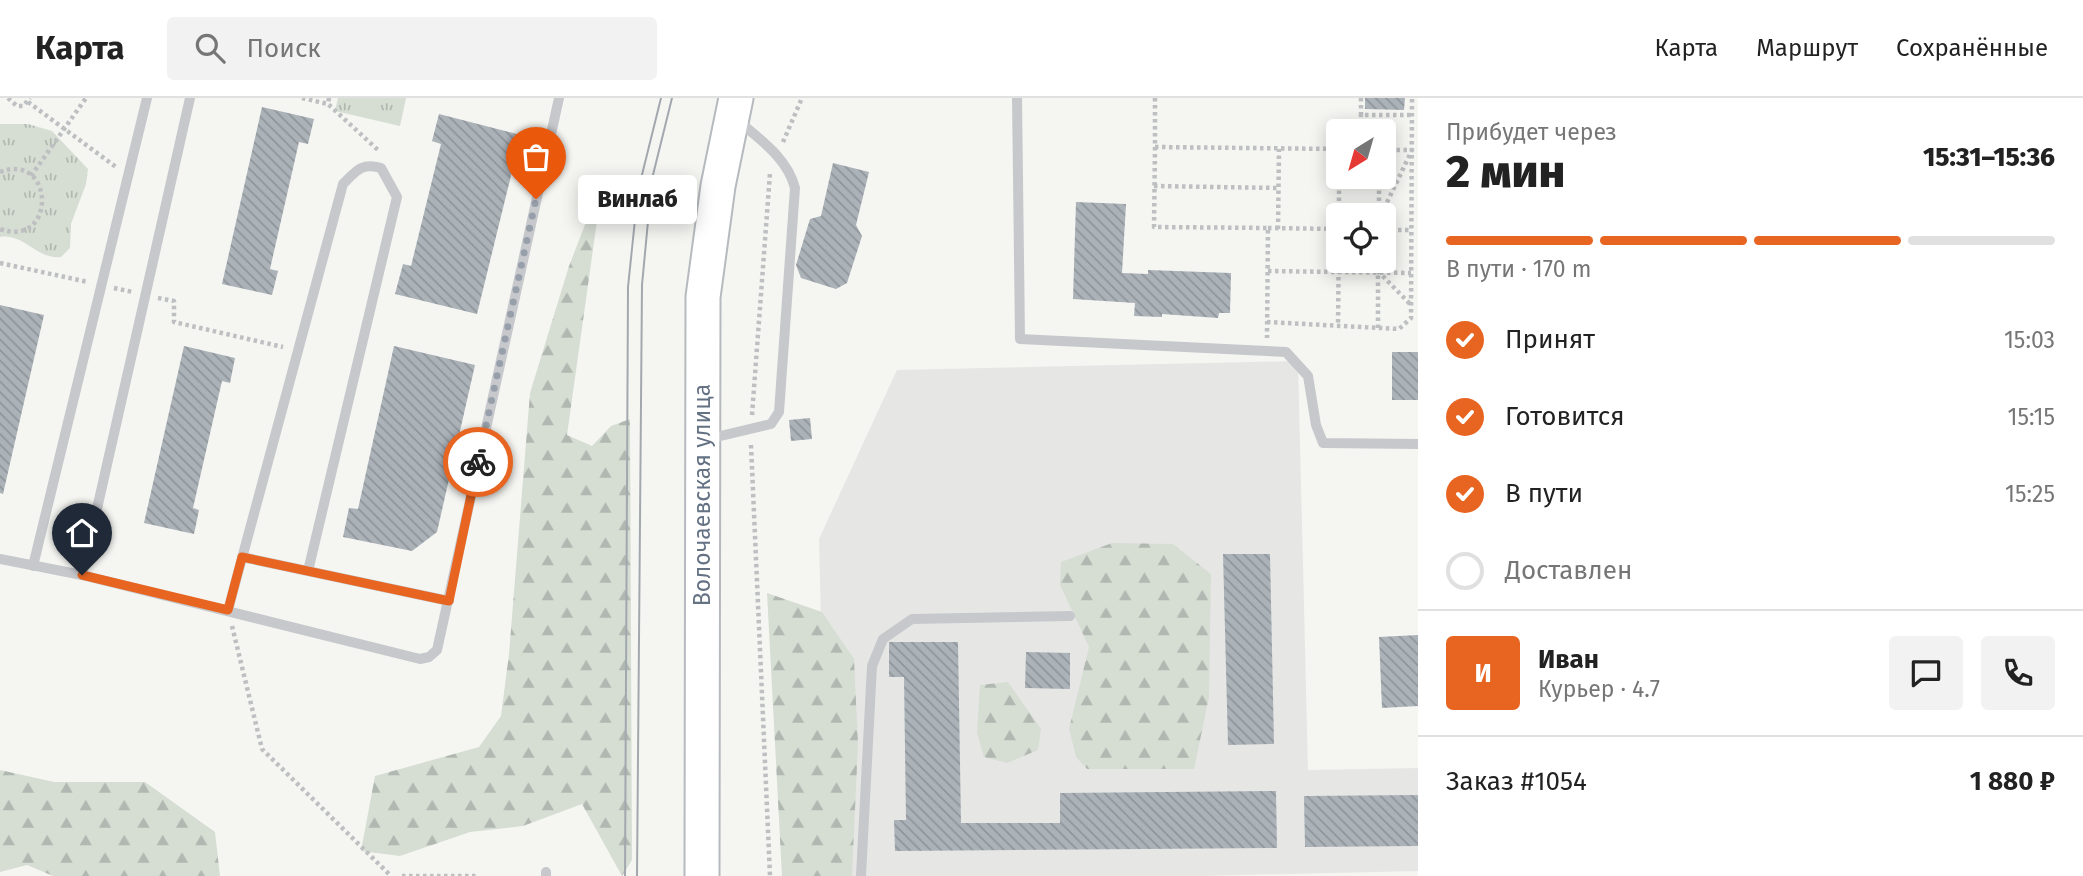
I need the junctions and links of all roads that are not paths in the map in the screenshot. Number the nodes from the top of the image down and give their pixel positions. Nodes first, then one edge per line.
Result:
1 (147, 98) edge
2 (190, 98) edge
3 (559, 98) edge
4 (1017, 98) edge
5 (738, 104) edge
6 (702, 441) junction
7 (1418, 444) edge
8 (242, 557) junction
9 (0, 559) edge
10 (33, 566) junction
11 (308, 571) junction
12 (82, 575) junction
13 (449, 601) junction
14 (228, 610) junction
15 (1070, 616) dead end
16 (702, 876) edge
17 (861, 876) edge

1 - 10 lane
2 - 12 lane
3 - 13 lane
4 - 7 lane
5 - 6 main road, Волочаевская улица
5 - 6 lane
6 - 16 main road, Волочаевская улица
8 - 11 lane
8 - 11 lane
8 - 14 lane
9 - 10 lane
10 - 12 lane
11 - 13 lane
12 - 14 lane
13 - 14 lane
15 - 17 lane

